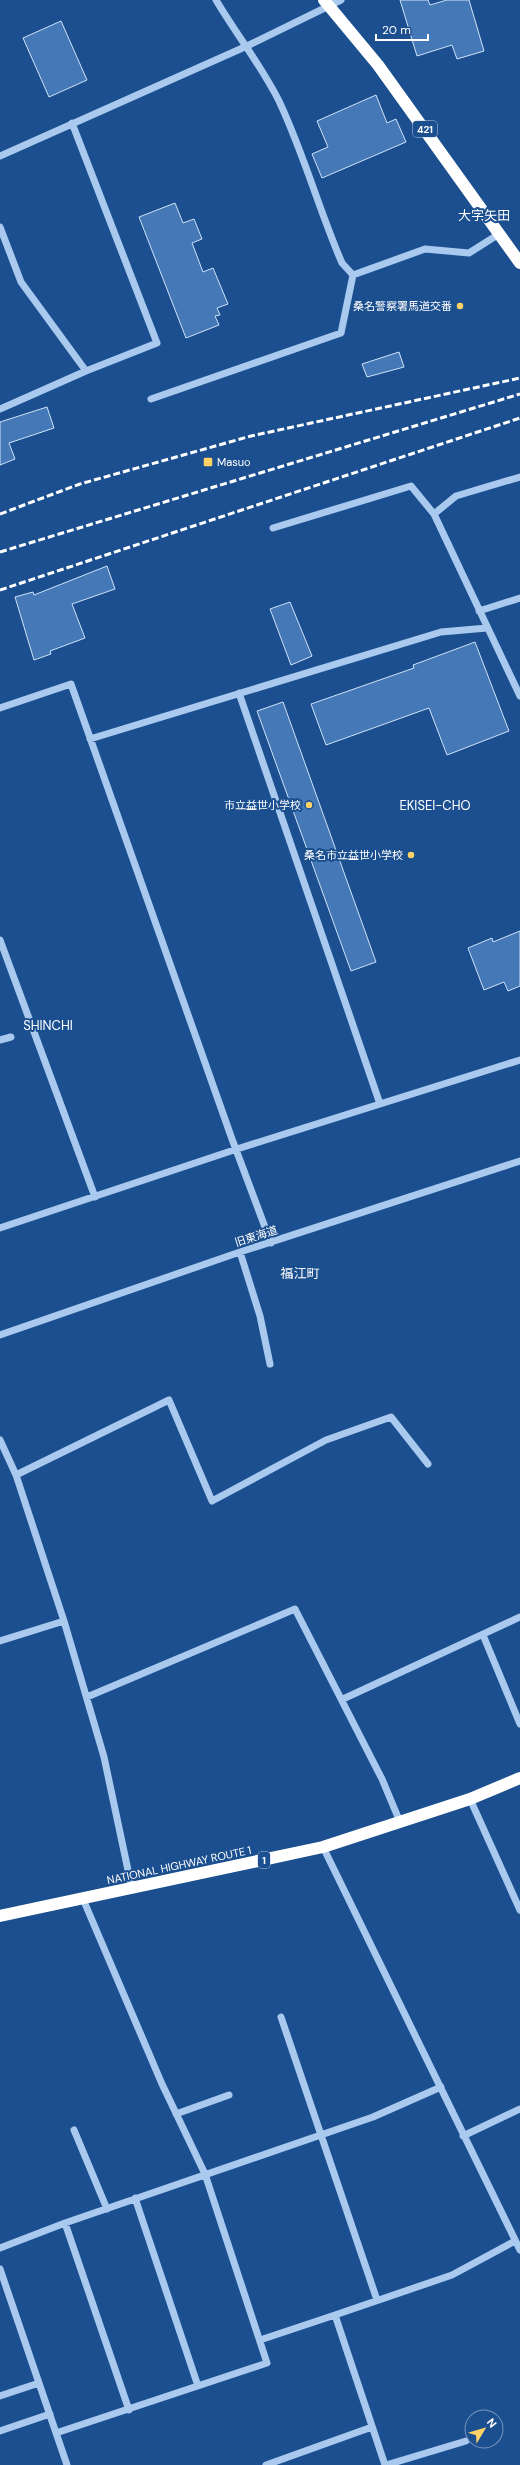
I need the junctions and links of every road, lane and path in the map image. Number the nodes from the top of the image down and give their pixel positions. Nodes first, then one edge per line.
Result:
1 (216, 0) edge
2 (341, 0) edge
3 (327, 3) edge
4 (247, 46) junction
5 (72, 123) junction
6 (0, 156) edge
7 (0, 227) edge
8 (499, 234) junction
9 (520, 263) edge
10 (353, 275) junction
11 (86, 371) junction
12 (151, 399) dead end
13 (0, 409) edge
14 (520, 477) edge
15 (434, 514) junction
16 (273, 528) dead end
17 (520, 598) edge
18 (479, 611) junction
19 (487, 628) junction
20 (239, 694) junction
21 (520, 696) edge
22 (0, 708) edge
23 (90, 739) junction
24 (0, 940) edge
25 (11, 1037) dead end
26 (0, 1040) edge
27 (520, 1060) edge
28 (380, 1104) junction
29 (237, 1149) junction
30 (520, 1161) edge
31 (95, 1197) junction
32 (0, 1228) edge
33 (271, 1243) junction
34 (240, 1252) junction
35 (0, 1335) edge
36 (270, 1364) dead end
37 (0, 1440) edge
38 (428, 1464) dead end
39 (16, 1475) junction
40 (520, 1617) edge
41 (64, 1621) junction
42 (482, 1635) junction
43 (0, 1641) edge
44 (87, 1697) junction
45 (343, 1700) junction
46 (520, 1724) edge
47 (520, 1778) edge
48 (470, 1799) junction
49 (400, 1822) junction
50 (323, 1847) junction
51 (132, 1889) junction
52 (83, 1899) junction
53 (520, 1910) edge
54 (0, 1916) edge
55 (281, 2017) dead end
56 (442, 2087) junction
57 (229, 2095) dead end
58 (520, 2109) edge
59 (176, 2114) junction
60 (74, 2130) dead end
61 (321, 2134) junction
62 (464, 2136) junction
63 (205, 2174) junction
64 (135, 2198) junction
65 (107, 2209) junction
66 (65, 2223) junction
67 (515, 2241) junction
68 (0, 2248) edge
69 (520, 2250) edge
70 (0, 2269) edge
71 (377, 2300) junction
72 (335, 2315) junction
73 (260, 2340) junction
74 (39, 2383) junction
75 (198, 2386) junction
76 (0, 2396) edge
77 (128, 2410) junction
78 (50, 2414) junction
79 (372, 2427) junction
80 (0, 2431) edge
81 (56, 2433) junction
82 (464, 2441) edge
83 (67, 2465) edge
84 (266, 2465) edge
85 (386, 2465) edge

1 - 4 street
2 - 3 street
3 - 4 street
3 - 8 highway, 421
4 - 5 street
4 - 10 street
5 - 6 street
5 - 11 street
7 - 11 street
8 - 9 highway, 421
8 - 10 street
10 - 12 street
11 - 13 street
14 - 15 street
15 - 16 street
15 - 18 street
17 - 18 street
18 - 19 street
19 - 20 street
19 - 21 street
20 - 23 street
20 - 28 street
22 - 23 street
23 - 29 street
24 - 31 street
25 - 26 street
27 - 28 street
28 - 29 street
29 - 31 street
29 - 33 street
30 - 33 street, 旧東海道
31 - 32 street
33 - 34 street, 旧東海道
34 - 35 street, 旧東海道
34 - 36 street
37 - 39 street
38 - 39 street
39 - 41 street
40 - 42 street
41 - 43 street
41 - 44 street
42 - 45 street
42 - 46 street
44 - 45 street
44 - 51 street
45 - 49 street
47 - 48 highway, NATIONAL HIGHWAY ROUTE 1 / 1
48 - 49 highway, NATIONAL HIGHWAY ROUTE 1 / 1
48 - 53 street
49 - 50 highway, NATIONAL HIGHWAY ROUTE 1 / 1
50 - 51 highway, NATIONAL HIGHWAY ROUTE 1 / 1
50 - 56 street
51 - 52 highway, NATIONAL HIGHWAY ROUTE 1 / 1
52 - 54 highway, NATIONAL HIGHWAY ROUTE 1 / 1
52 - 59 street
55 - 61 street
56 - 61 street
56 - 62 street
57 - 59 street
58 - 62 street
59 - 63 street
60 - 65 street
61 - 63 street
61 - 71 street
62 - 67 street
63 - 64 street
63 - 73 street
64 - 65 street
64 - 75 street
65 - 66 street
66 - 68 street
66 - 77 street
67 - 69 street
67 - 71 street
70 - 74 street
71 - 72 street
72 - 73 street
72 - 79 street
73 - 75 street
74 - 76 street
74 - 78 street
75 - 77 street
77 - 81 street
78 - 80 street
78 - 81 street
79 - 84 street
79 - 85 street
81 - 83 street
82 - 85 street

